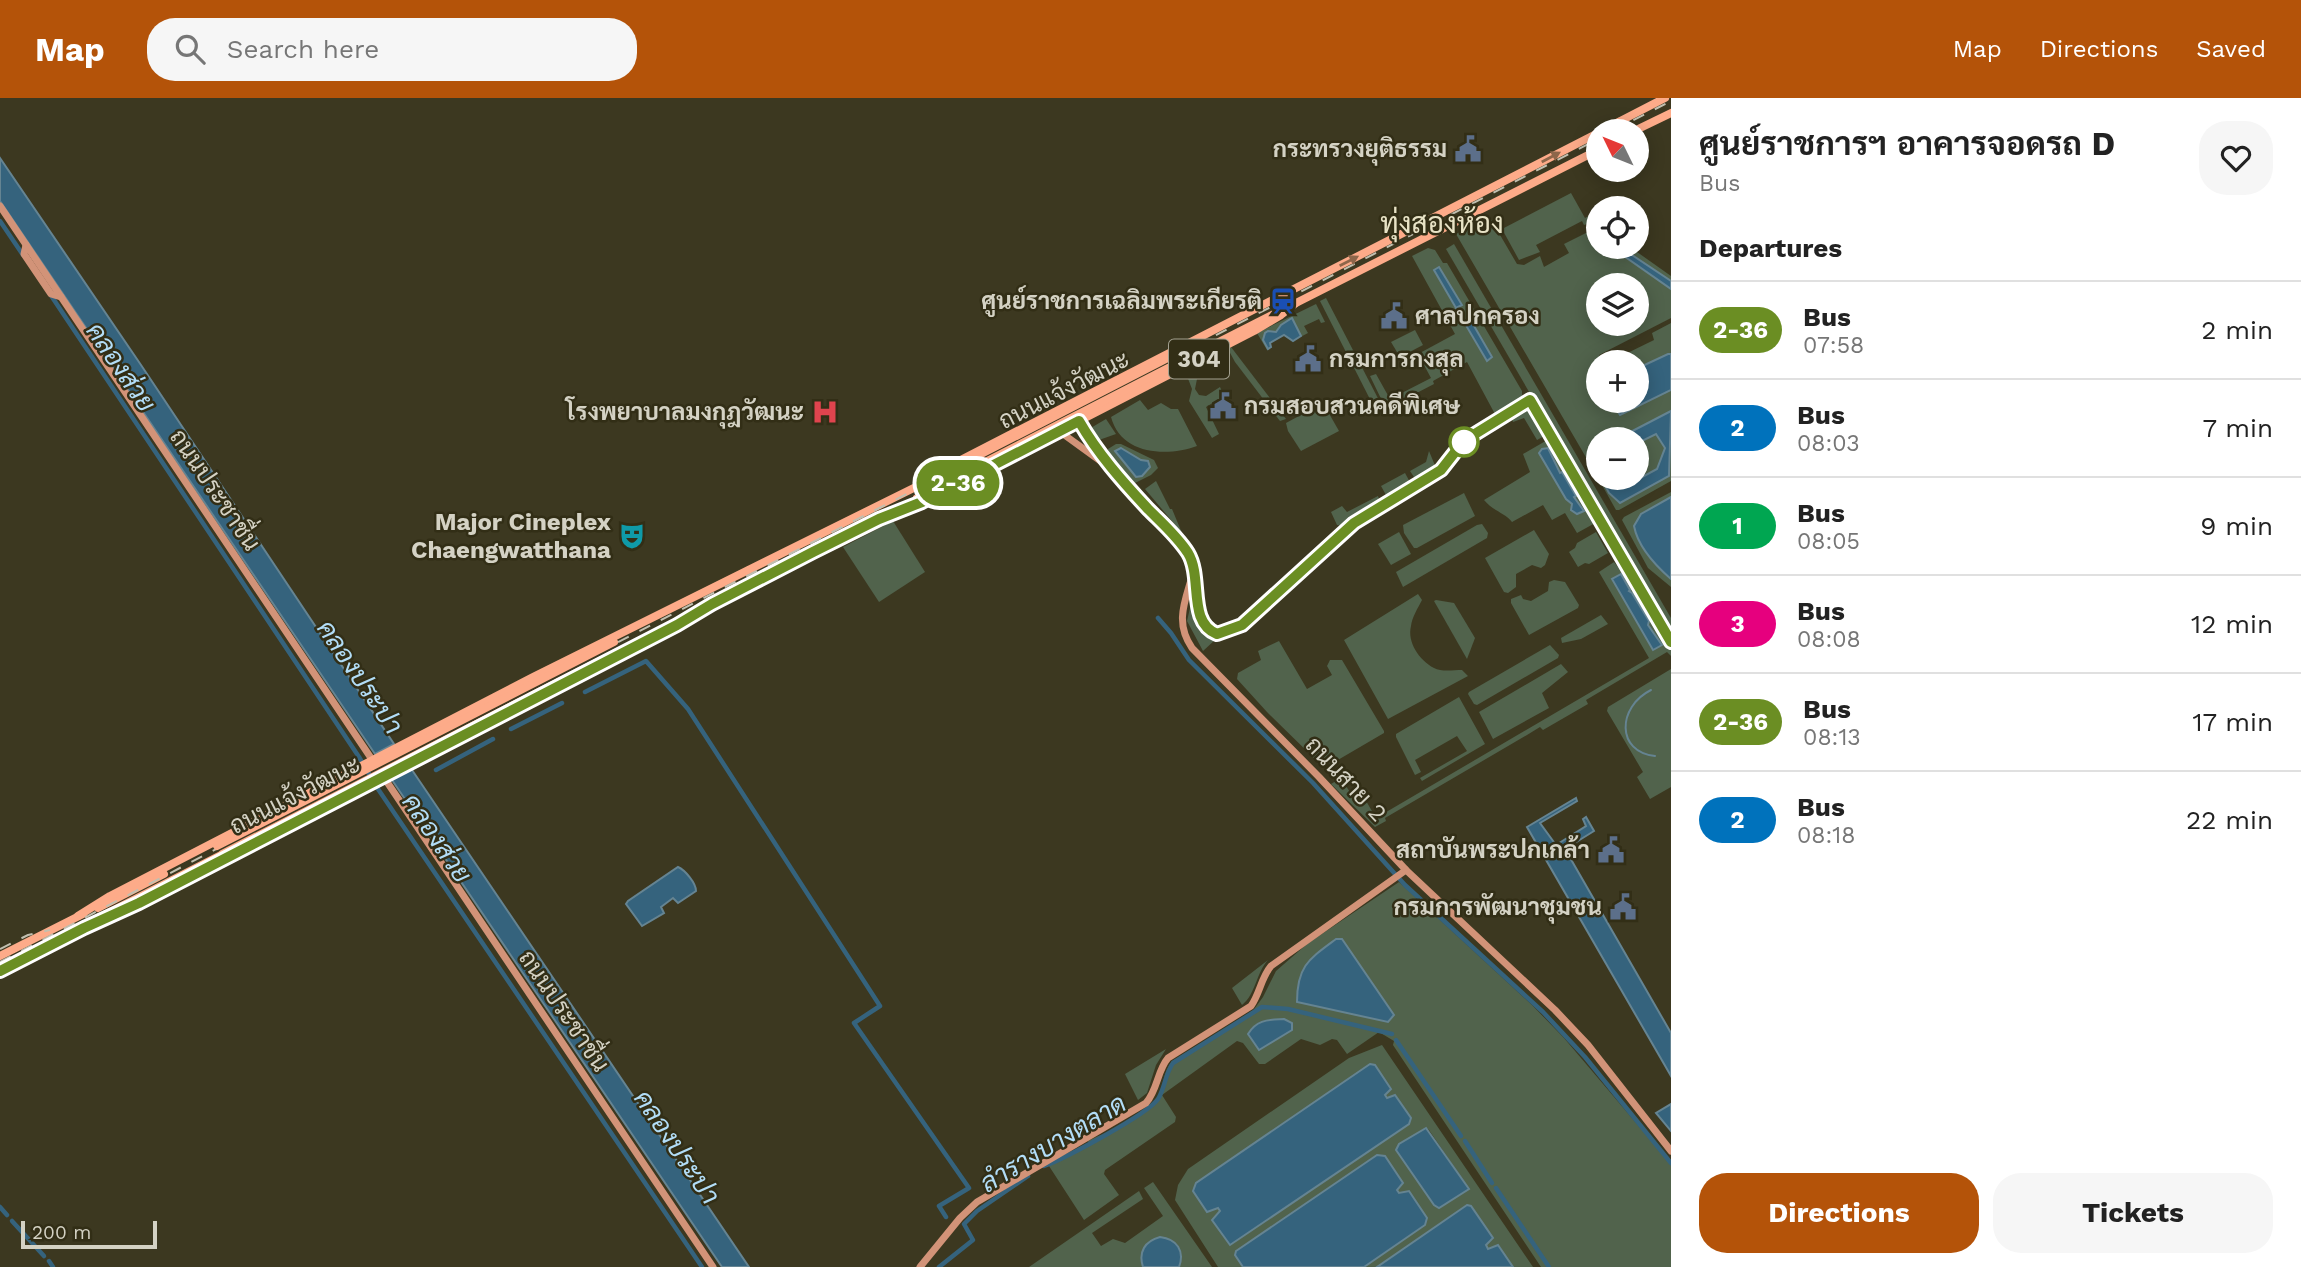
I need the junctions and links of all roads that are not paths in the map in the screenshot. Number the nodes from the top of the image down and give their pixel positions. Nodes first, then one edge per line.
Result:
1 (1665, 98) edge
2 (1638, 112) junction
3 (1671, 113) edge
4 (1625, 119) edge
5 (1636, 119) edge
6 (1649, 124) edge
7 (1586, 139) edge
8 (1586, 156) edge
9 (0, 206) edge
10 (1443, 213) junction
11 (1433, 235) junction
12 (1288, 292) junction
13 (1296, 303) junction
14 (1199, 347) junction
15 (1092, 392) junction
16 (1070, 403) junction
17 (1100, 410) junction
18 (1040, 419) junction
19 (1079, 421) junction
20 (1059, 431) junction
21 (1050, 435) junction
22 (1110, 468) junction
23 (958, 471) junction
24 (854, 517) junction
25 (879, 519) junction
26 (1194, 569) junction
27 (698, 596) junction
28 (712, 604) junction
29 (1242, 625) dead end
30 (522, 683) junction
31 (528, 702) junction
32 (451, 719) junction
33 (458, 738) junction
34 (367, 764) junction
35 (377, 779) junction
36 (317, 789) junction
37 (325, 806) junction
38 (275, 810) junction
39 (259, 819) junction
40 (285, 827) junction
41 (267, 837) junction
42 (1406, 870) junction
43 (78, 916) junction
44 (84, 928) junction
45 (0, 957) edge
46 (0, 971) edge
47 (1662, 1139) junction
48 (1671, 1146) edge
49 (1671, 1152) edge
50 (713, 1267) edge
51 (920, 1267) edge

1 - 2 main road, ถนนแจ้งวัฒนะ / 304
2 - 4 main road, ถนนแจ้งวัฒนะ / 304
2 - 5 main road
3 - 6 main road
10 -> 7 main road, ถนนแจ้งวัฒนะ / 304
8 - 11 main road, ถนนแจ้งวัฒนะ / 304
9 - 34 street, ถนนประชาชื่น
10 - 11 main road
12 -> 10 main road, ถนนแจ้งวัฒนะ / 304
11 - 13 main road, ถนนแจ้งวัฒนะ / 304
12 - 14 main road, ถนนแจ้งวัฒนะ / 304
12 - 15 main road, ถนนแจ้งวัฒนะ / 304
13 - 14 main road, ถนนแจ้งวัฒนะ / 304
13 - 17 main road, ถนนแจ้งวัฒนะ / 304
14 - 23 main road, ถนนแจ้งวัฒนะ / 304, bridge
15 - 16 main road, ถนนแจ้งวัฒนะ / 304
15 - 17 main road
16 - 18 main road, ถนนแจ้งวัฒนะ / 304
16 - 19 main road
17 - 19 main road, ถนนแจ้งวัฒนะ / 304
18 - 21 main road
18 - 24 main road, ถนนแจ้งวัฒนะ / 304
19 - 20 main road, ถนนแจ้งวัฒนะ / 304
19 - 22 street
20 - 21 main road, ถนนแจ้งวัฒนะ / 304
20 - 22 street
21 - 25 main road, ถนนแจ้งวัฒนะ / 304
22 - 26 street
23 - 24 main road, ถนนแจ้งวัฒนะ / 304
23 - 25 main road, ถนนแจ้งวัฒนะ / 304
24 - 27 main road, ถนนแจ้งวัฒนะ / 304
25 - 28 main road, ถนนแจ้งวัฒนะ / 304
26 - 29 street
26 - 42 street, ถนนสาย 2
27 - 30 main road, ถนนแจ้งวัฒนะ / 304
27 - 43 main road, ถนนแจ้งวัฒนะ / 304, bridge
28 - 31 main road, ถนนแจ้งวัฒนะ / 304
28 - 44 main road, ถนนแจ้งวัฒนะ / 304, bridge
30 - 31 main road
30 - 32 main road, ถนนแจ้งวัฒนะ / 304
31 - 33 main road, ถนนแจ้งวัฒนะ / 304
32 - 33 main road
32 - 34 main road, ถนนแจ้งวัฒนะ / 304
33 - 35 main road, ถนนแจ้งวัฒนะ / 304
34 - 36 main road, ถนนแจ้งวัฒนะ / 304
35 - 37 main road, ถนนแจ้งวัฒนะ / 304
35 - 50 street, ถนนประชาชื่น
36 - 37 main road
36 - 38 main road, ถนนแจ้งวัฒนะ / 304
37 - 40 main road, ถนนแจ้งวัฒนะ / 304
38 - 39 main road, ถนนแจ้งวัฒนะ / 304
38 - 40 main road
39 - 41 main road
39 - 43 main road, ถนนแจ้งวัฒนะ / 304
40 - 41 main road, ถนนแจ้งวัฒนะ / 304
41 - 44 main road, ถนนแจ้งวัฒนะ / 304
42 - 47 street, ถนนสาย 2
42 - 51 street
43 - 45 main road, ถนนแจ้งวัฒนะ / 304
44 - 46 main road, ถนนแจ้งวัฒนะ / 304
47 - 48 street
47 - 49 street

